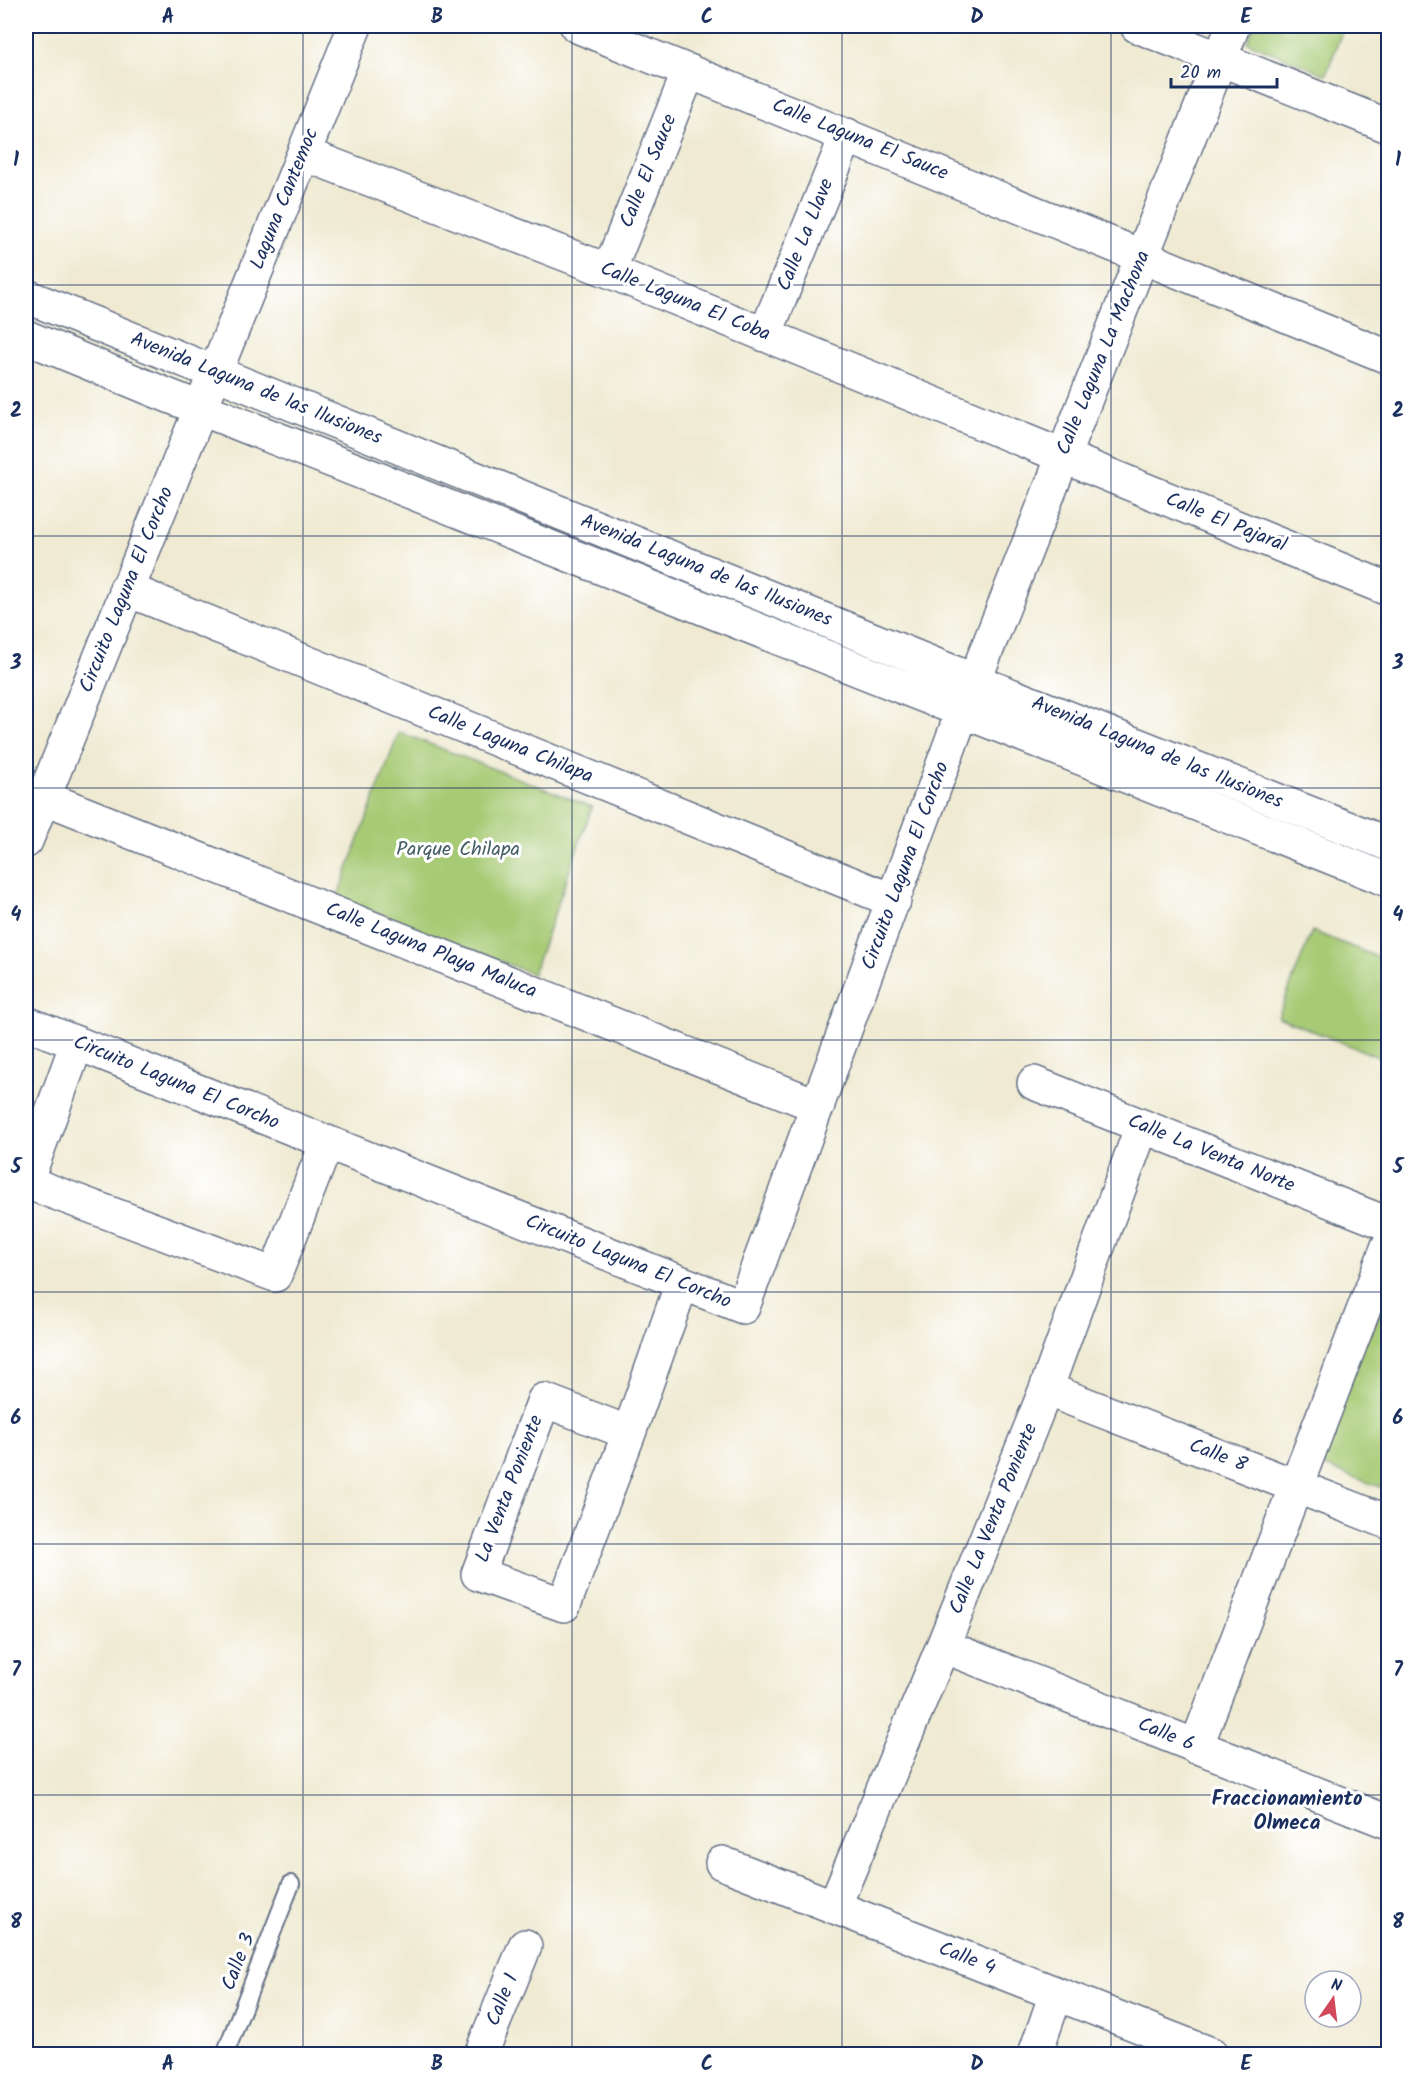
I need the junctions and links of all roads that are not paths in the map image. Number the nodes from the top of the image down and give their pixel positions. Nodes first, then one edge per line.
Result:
1 (355, 26) edge
2 (576, 26) edge
3 (1137, 26) edge
4 (1233, 26) edge
5 (1220, 58) junction
6 (689, 70) junction
7 (1389, 126) edge
8 (847, 135) junction
9 (304, 154) junction
10 (1142, 256) junction
11 (609, 271) junction
12 (26, 296) edge
13 (765, 335) junction
14 (26, 337) edge
15 (1389, 357) edge
16 (214, 372) junction
17 (201, 408) junction
18 (1063, 458) junction
19 (605, 530) junction
20 (592, 564) junction
21 (126, 589) junction
22 (1389, 589) edge
23 (969, 695) junction
24 (43, 796) junction
25 (26, 840) edge
26 (1389, 844) edge
27 (1389, 880) edge
28 (894, 901) junction
29 (26, 1023) edge
30 (77, 1043) junction
31 (1034, 1083) dead end
32 (818, 1106) junction
33 (1142, 1126) junction
34 (327, 1142) junction
35 (1389, 1224) edge
36 (1389, 1246) edge
37 (682, 1283) junction
38 (1047, 1389) junction
39 (629, 1433) junction
40 (1297, 1486) junction
41 (1389, 1522) edge
42 (943, 1646) junction
43 (1196, 1747) junction
44 (1389, 1822) edge
45 (722, 1863) dead end
46 (291, 1884) dead end
47 (834, 1907) junction
48 (525, 1946) dead end
49 (1056, 1994) junction
50 (225, 2055) edge
51 (482, 2055) edge
52 (1035, 2055) edge
53 (1211, 2055) edge

1 - 9 street, Laguna Cantemoc
2 - 6 street, Calle Laguna El Sauce
3 - 5 street
4 - 5 street, Calle Laguna La Machona
5 - 7 street
5 - 10 street, Calle Laguna La Machona
6 - 8 street, Calle Laguna El Sauce
6 - 11 street, Calle El Sauce
8 - 10 street, Calle Laguna El Sauce
8 - 13 street, Calle La Llave
9 - 11 street, Calle Laguna El Coba
9 - 16 street, Laguna Cantemoc
10 - 15 street
10 - 18 street, Calle Laguna La Machona
11 - 13 street, Calle Laguna El Coba
12 - 16 street, Avenida Laguna de las Ilusiones
13 - 18 street, Calle Laguna El Coba
14 - 17 street, Avenida Laguna de las Ilusiones
16 - 17 street, Circuito Laguna El Corcho
16 - 19 street, Avenida Laguna de las Ilusiones
17 - 20 street, Avenida Laguna de las Ilusiones
17 - 21 street, Circuito Laguna El Corcho
18 - 22 street, Calle El Pajaral
18 - 23 street, Calle Laguna La Machona
19 - 20 street
19 - 23 street, Avenida Laguna de las Ilusiones
20 - 23 street, Avenida Laguna de las Ilusiones
21 - 24 street, Circuito Laguna El Corcho
21 - 28 street, Calle Laguna Chilapa
23 - 26 street, Avenida Laguna de las Ilusiones
23 - 27 street, Avenida Laguna de las Ilusiones
23 - 28 street, Circuito Laguna El Corcho
24 - 25 street, Circuito Laguna El Corcho
24 - 32 street, Calle Laguna Playa Maluca
28 - 32 street, Circuito Laguna El Corcho
29 - 30 street, Circuito Laguna El Corcho
30 - 34 street, Circuito Laguna El Corcho
30 - 34 street
31 - 33 street, Calle La Venta Norte
32 - 37 street, Circuito Laguna El Corcho
33 - 35 street, Calle La Venta Norte
33 - 38 street, Calle La Venta Poniente
34 - 37 street, Circuito Laguna El Corcho
36 - 40 street
37 - 39 street, La Venta Poniente
38 - 40 street, Calle 8
38 - 42 street, Calle La Venta Poniente
39 - 39 street, La Venta Poniente
40 - 41 street, Calle 8
40 - 43 street
42 - 43 street, Calle 6
42 - 47 street, Calle La Venta Poniente
43 - 44 street, Calle 6
45 - 47 street, Calle 4
46 - 50 lane, Calle 3
47 - 49 street, Calle 4
48 - 51 street, Calle 1
49 - 52 street
49 - 53 street, Calle 4

